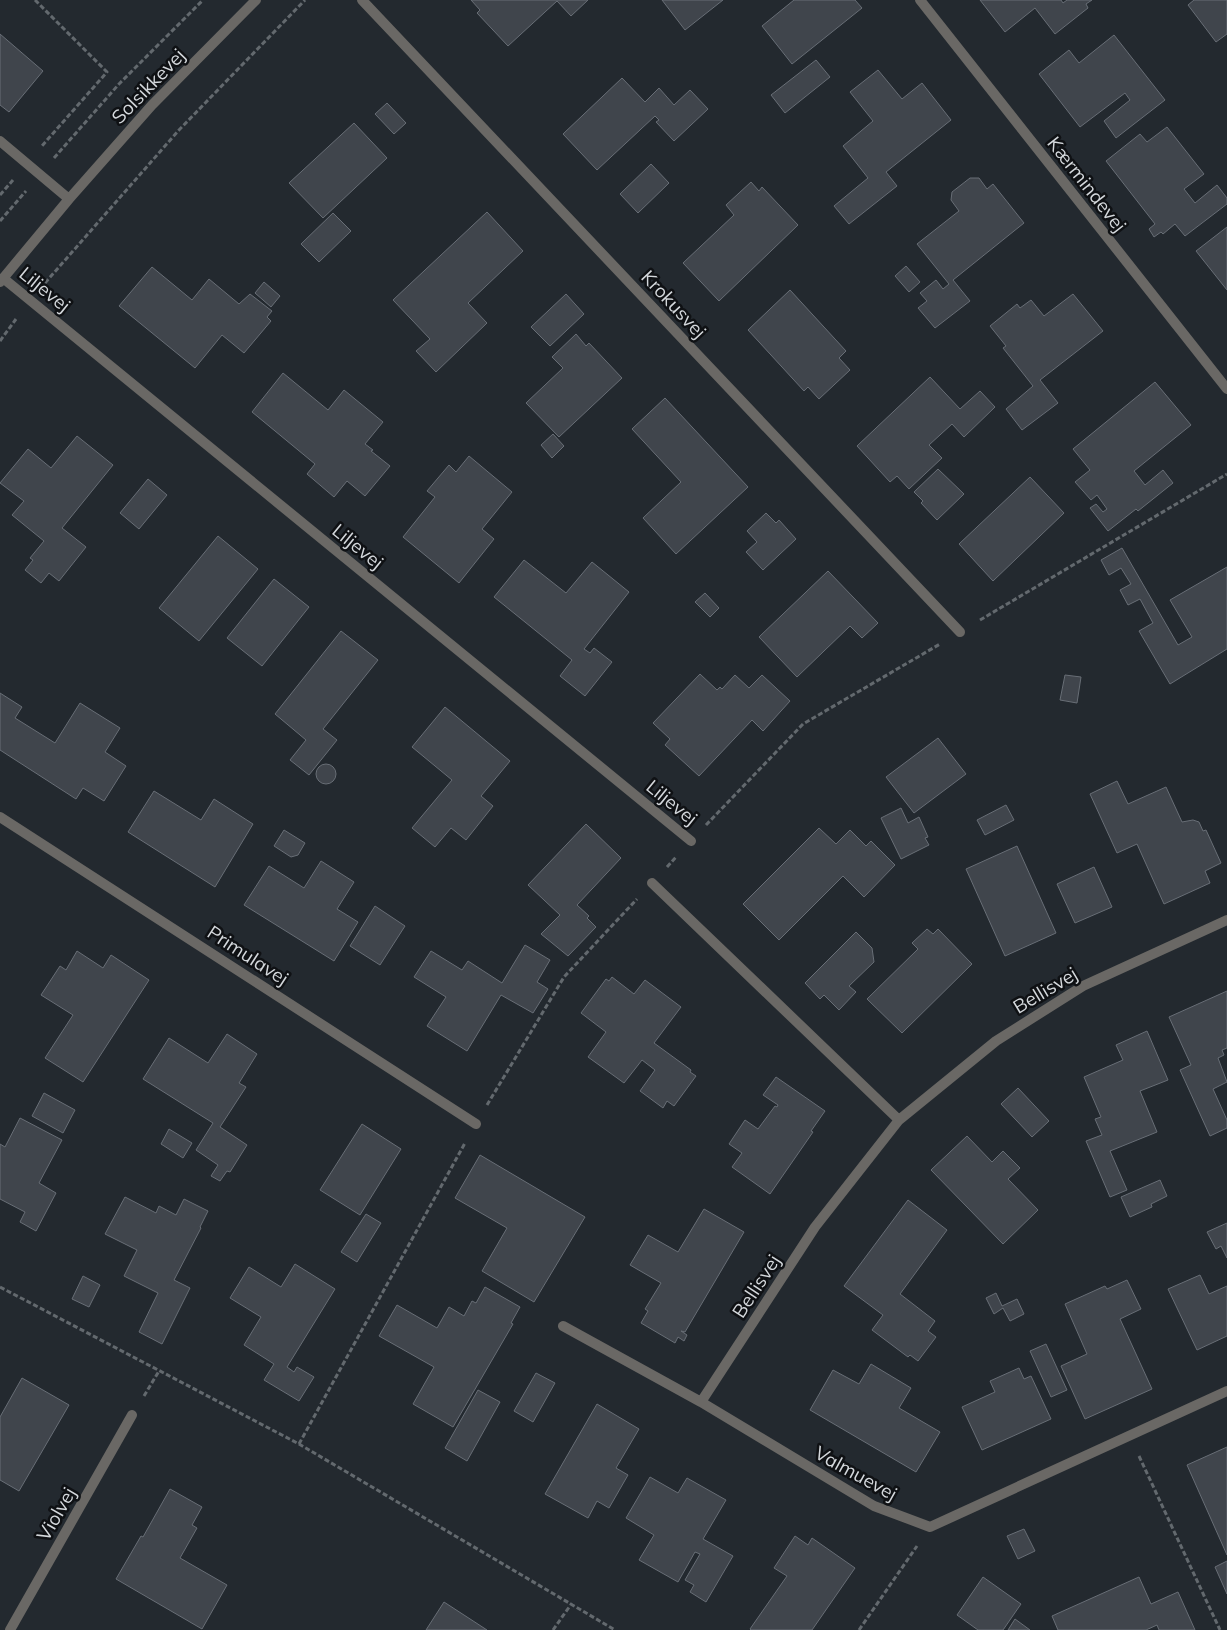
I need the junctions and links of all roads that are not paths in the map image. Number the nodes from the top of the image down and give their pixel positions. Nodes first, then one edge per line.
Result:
1 (256, 0) edge
2 (362, 0) edge
3 (920, 0) edge
4 (0, 142) edge
5 (68, 199) junction
6 (2, 280) edge
7 (1227, 389) edge
8 (960, 632) dead end
9 (0, 817) edge
10 (691, 841) dead end
11 (652, 883) dead end
12 (1227, 920) edge
13 (899, 1120) junction
14 (476, 1124) dead end
15 (563, 1326) dead end
16 (1227, 1391) edge
17 (701, 1402) junction
18 (132, 1415) road end
19 (10, 1630) edge

1 - 5 street, Solsikkevej
2 - 8 street, Krokusvej
3 - 7 street, Kærmindevej
4 - 5 street
5 - 6 street, Solsikkevej
6 - 10 street, Liljevej
9 - 14 street, Primulavej
11 - 13 street
12 - 13 street, Bellisvej
13 - 17 street, Bellisvej
15 - 17 street, Valmuevej
16 - 17 street, Valmuevej
18 - 19 street, Violvej

